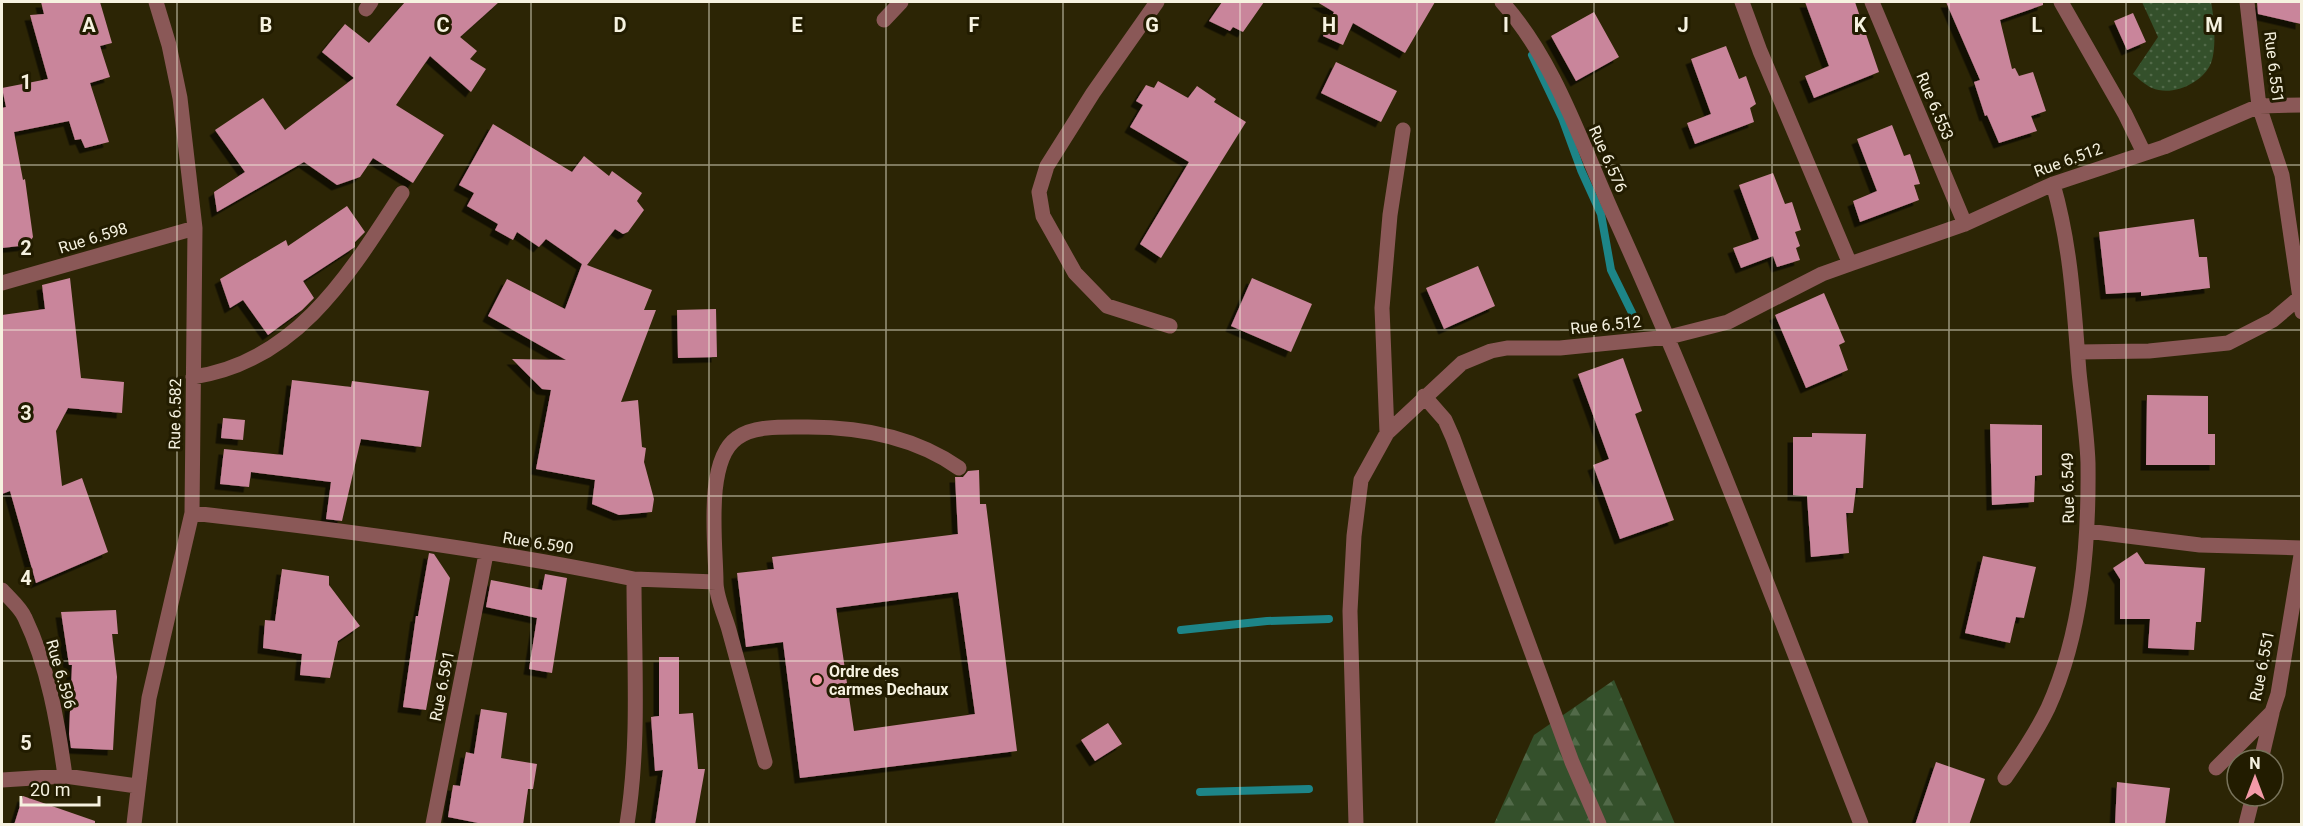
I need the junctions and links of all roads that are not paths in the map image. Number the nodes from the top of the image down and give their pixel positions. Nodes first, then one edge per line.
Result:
1 (156, 2) edge
2 (901, 2) edge
3 (1157, 2) edge
4 (1503, 2) edge
5 (1742, 2) edge
6 (1872, 2) edge
7 (2061, 2) edge
8 (2247, 2) edge
9 (884, 20) dead end
10 (2301, 105) edge
11 (2259, 106) junction
12 (1403, 130) dead end
13 (2144, 153) junction
14 (2053, 184) junction
15 (402, 193) dead end
16 (1965, 224) junction
17 (195, 228) junction
18 (1850, 264) junction
19 (2, 283) edge
20 (2300, 305) edge
21 (1170, 326) dead end
22 (1669, 337) junction
23 (2078, 352) junction
24 (193, 377) junction
25 (1424, 396) junction
26 (1387, 433) junction
27 (959, 468) dead end
28 (192, 513) junction
29 (2087, 531) junction
30 (2301, 548) edge
31 (486, 554) junction
32 (634, 579) junction
33 (716, 582) junction
34 (2, 590) edge
35 (2272, 712) junction
36 (2264, 748) edge
37 (765, 762) dead end
38 (2216, 768) dead end
39 (65, 776) junction
40 (2005, 778) dead end
41 (2, 780) edge
42 (138, 786) junction
43 (2250, 808) edge
44 (134, 825) edge
45 (433, 825) edge
46 (627, 825) edge
47 (1356, 825) edge
48 (1599, 825) edge
49 (1861, 825) edge
50 (2246, 825) edge

1 - 17 street, Rue 6.582
2 - 9 street
3 - 21 street
4 - 22 street, Rue 6.576
5 - 18 street
6 - 16 street, Rue 6.553
7 - 13 street
8 - 11 street, Rue 6.551
10 - 11 street, Rue 6.512
11 - 13 street, Rue 6.512
11 - 20 street, Rue 6.551
12 - 26 street
13 - 14 street, Rue 6.512
14 - 16 street, Rue 6.512
14 - 23 street, Rue 6.549
15 - 24 street
16 - 18 street, Rue 6.512
17 - 19 street, Rue 6.598
17 - 24 street, Rue 6.582
18 - 22 street, Rue 6.512
20 - 23 street
22 - 25 street, Rue 6.512
22 - 49 street, Rue 6.576
23 - 29 street, Rue 6.549
24 - 28 street, Rue 6.582
25 - 26 street, Rue 6.512
25 - 48 street
26 - 47 street, Rue 6.512
27 - 33 street
28 - 31 street, Rue 6.590
28 - 42 street, Rue 6.582
29 - 30 street
29 - 40 street, Rue 6.549
30 - 35 street, Rue 6.551
31 - 32 street, Rue 6.590
31 - 45 street, Rue 6.591
32 - 33 street, Rue 6.590
32 - 46 street
33 - 37 street
34 - 39 street, Rue 6.596
35 - 36 street
35 - 38 street, Rue 6.551
39 - 41 street
39 - 42 street
42 - 44 street, Rue 6.582
43 - 50 street

